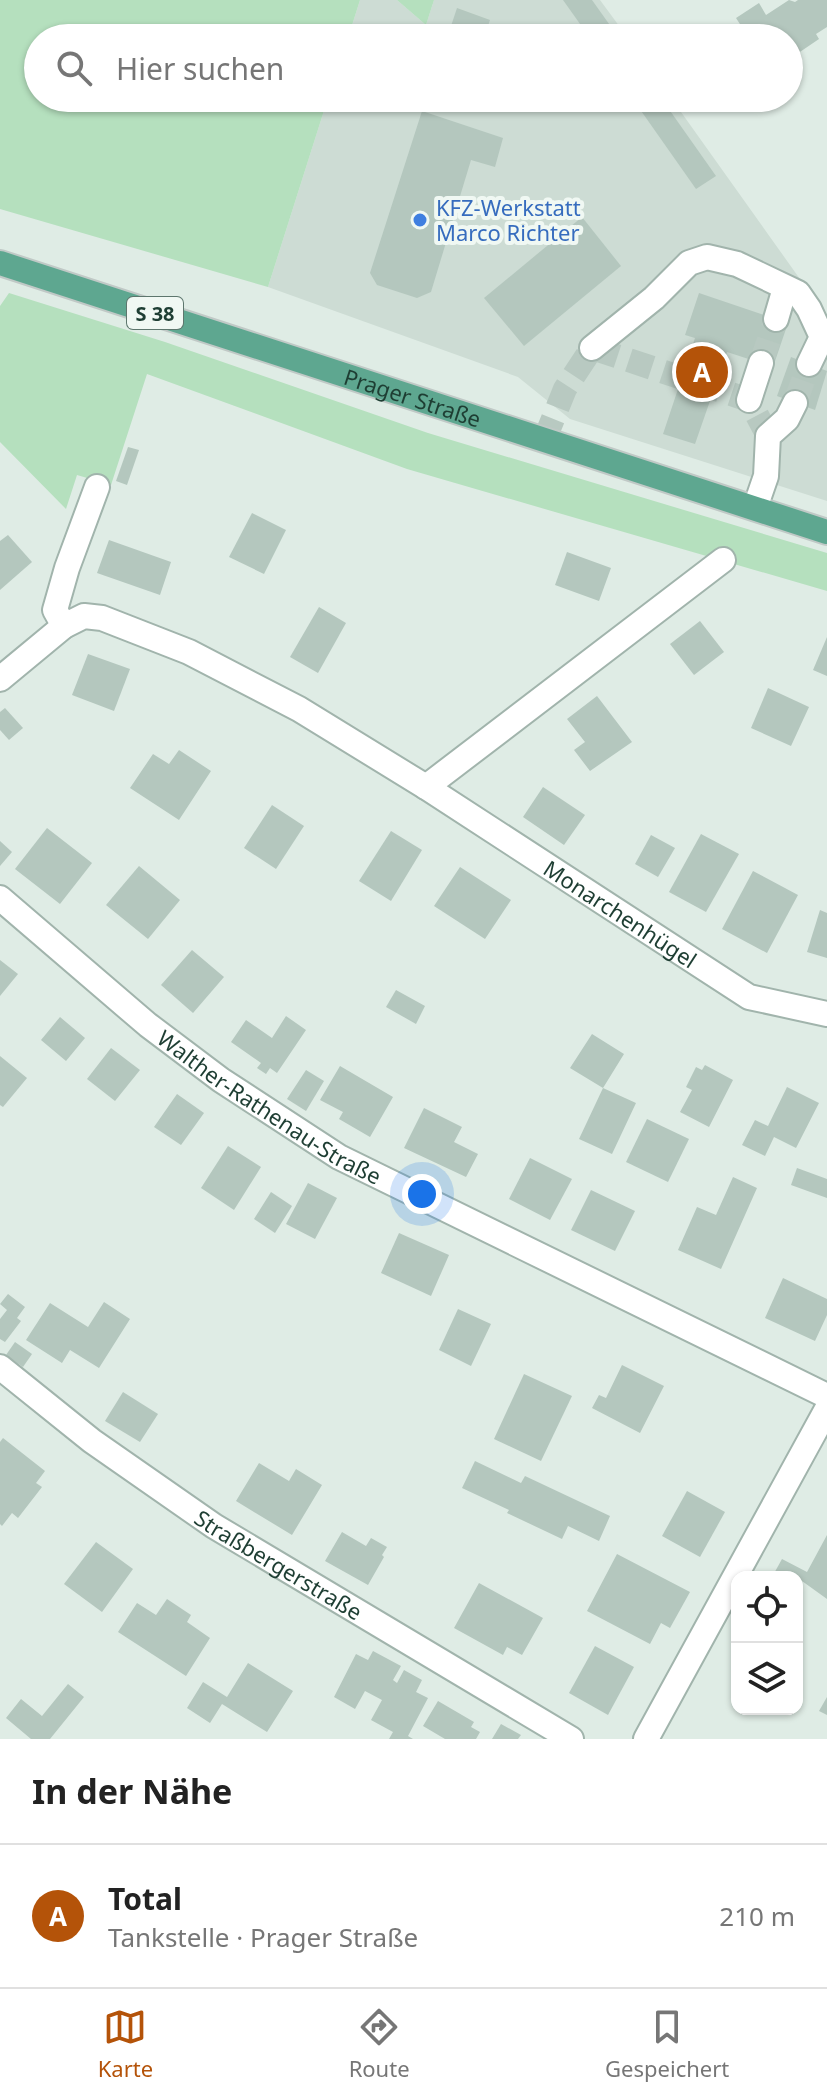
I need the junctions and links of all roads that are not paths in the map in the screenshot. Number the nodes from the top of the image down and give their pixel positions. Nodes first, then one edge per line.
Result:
1 (1, 267) edge
2 (785, 288) junction
3 (776, 319) tunnel mouth
4 (592, 348) dead end
5 (761, 363) tunnel mouth
6 (809, 364) tunnel mouth
7 (749, 400) dead end
8 (795, 403) tunnel mouth
9 (97, 487) dead end
10 (755, 508) junction
11 (827, 532) edge
12 (723, 560) dead end
13 (64, 626) junction
14 (0, 679) edge
15 (426, 787) junction
16 (0, 898) edge
17 (827, 1014) edge
18 (0, 1367) edge
19 (827, 1396) edge
20 (827, 1409) edge
21 (571, 1739) edge
22 (646, 1739) edge

1 - 10 main road, Prager Straße / S 38
2 - 3 street
2 - 4 street
2 - 6 street
5 - 7 street
8 - 10 street
9 - 13 street
10 - 11 main road, Prager Straße
12 - 15 street
13 - 14 street
13 - 15 street, Monarchenhügel
15 - 17 street, Monarchenhügel
16 - 19 street, Walther-Rathenau-Straße
18 - 21 street, Straßbergerstraße
20 - 22 street

